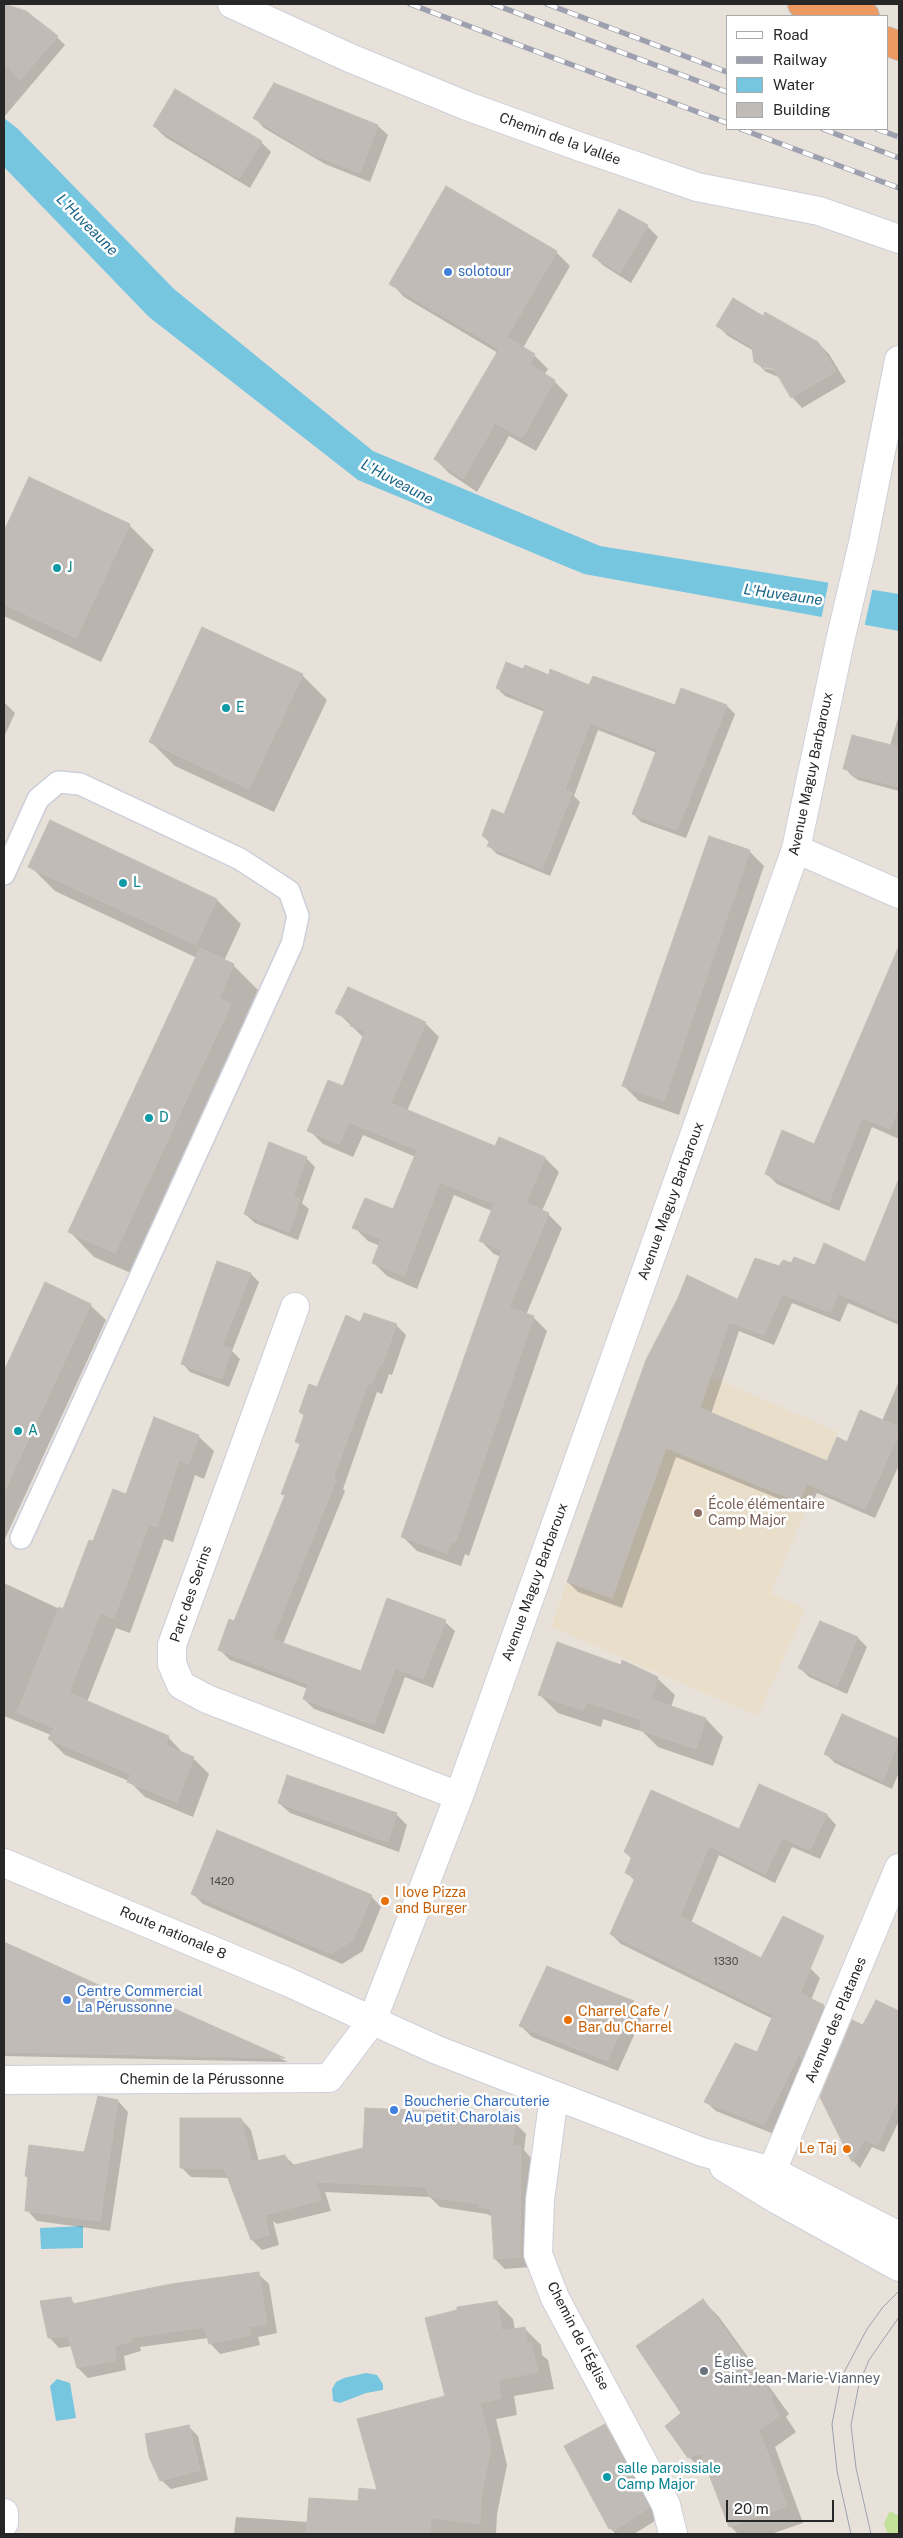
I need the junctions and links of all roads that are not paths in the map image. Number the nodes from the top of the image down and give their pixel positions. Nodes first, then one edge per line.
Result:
1 (232, 4) edge
2 (802, 4) edge
3 (831, 4) edge
4 (829, 15) edge
5 (861, 15) edge
6 (899, 239) edge
7 (899, 360) edge
8 (796, 849) junction
9 (4, 874) edge
10 (899, 894) edge
11 (295, 1307) dead end
12 (21, 1538) dead end
13 (459, 1796) junction
14 (4, 1863) edge
15 (899, 1868) edge
16 (372, 2021) junction
17 (4, 2080) edge
18 (554, 2096) junction
19 (702, 2152) junction
20 (772, 2171) junction
21 (899, 2236) edge
22 (899, 2267) edge
23 (4, 2513) edge
24 (4, 2522) edge
25 (673, 2534) edge

1 - 6 street, Chemin de la Vallée
2 - 4 highway
3 - 5 highway
7 - 8 street, Avenue Maguy Barbaroux
8 - 10 street
8 - 13 street, Avenue Maguy Barbaroux
9 - 12 lane
11 - 13 street, Parc des Serins
13 - 16 street, Avenue Maguy Barbaroux
14 - 16 street, Route nationale 8
15 - 20 street, Avenue des Platanes
16 - 17 street, Chemin de la Pérussonne
16 - 18 street, Route nationale 8
18 - 19 street, Route nationale 8
18 - 25 street, Chemin de l'Église
19 - 20 street
19 - 22 street
20 - 21 street
23 - 24 street

